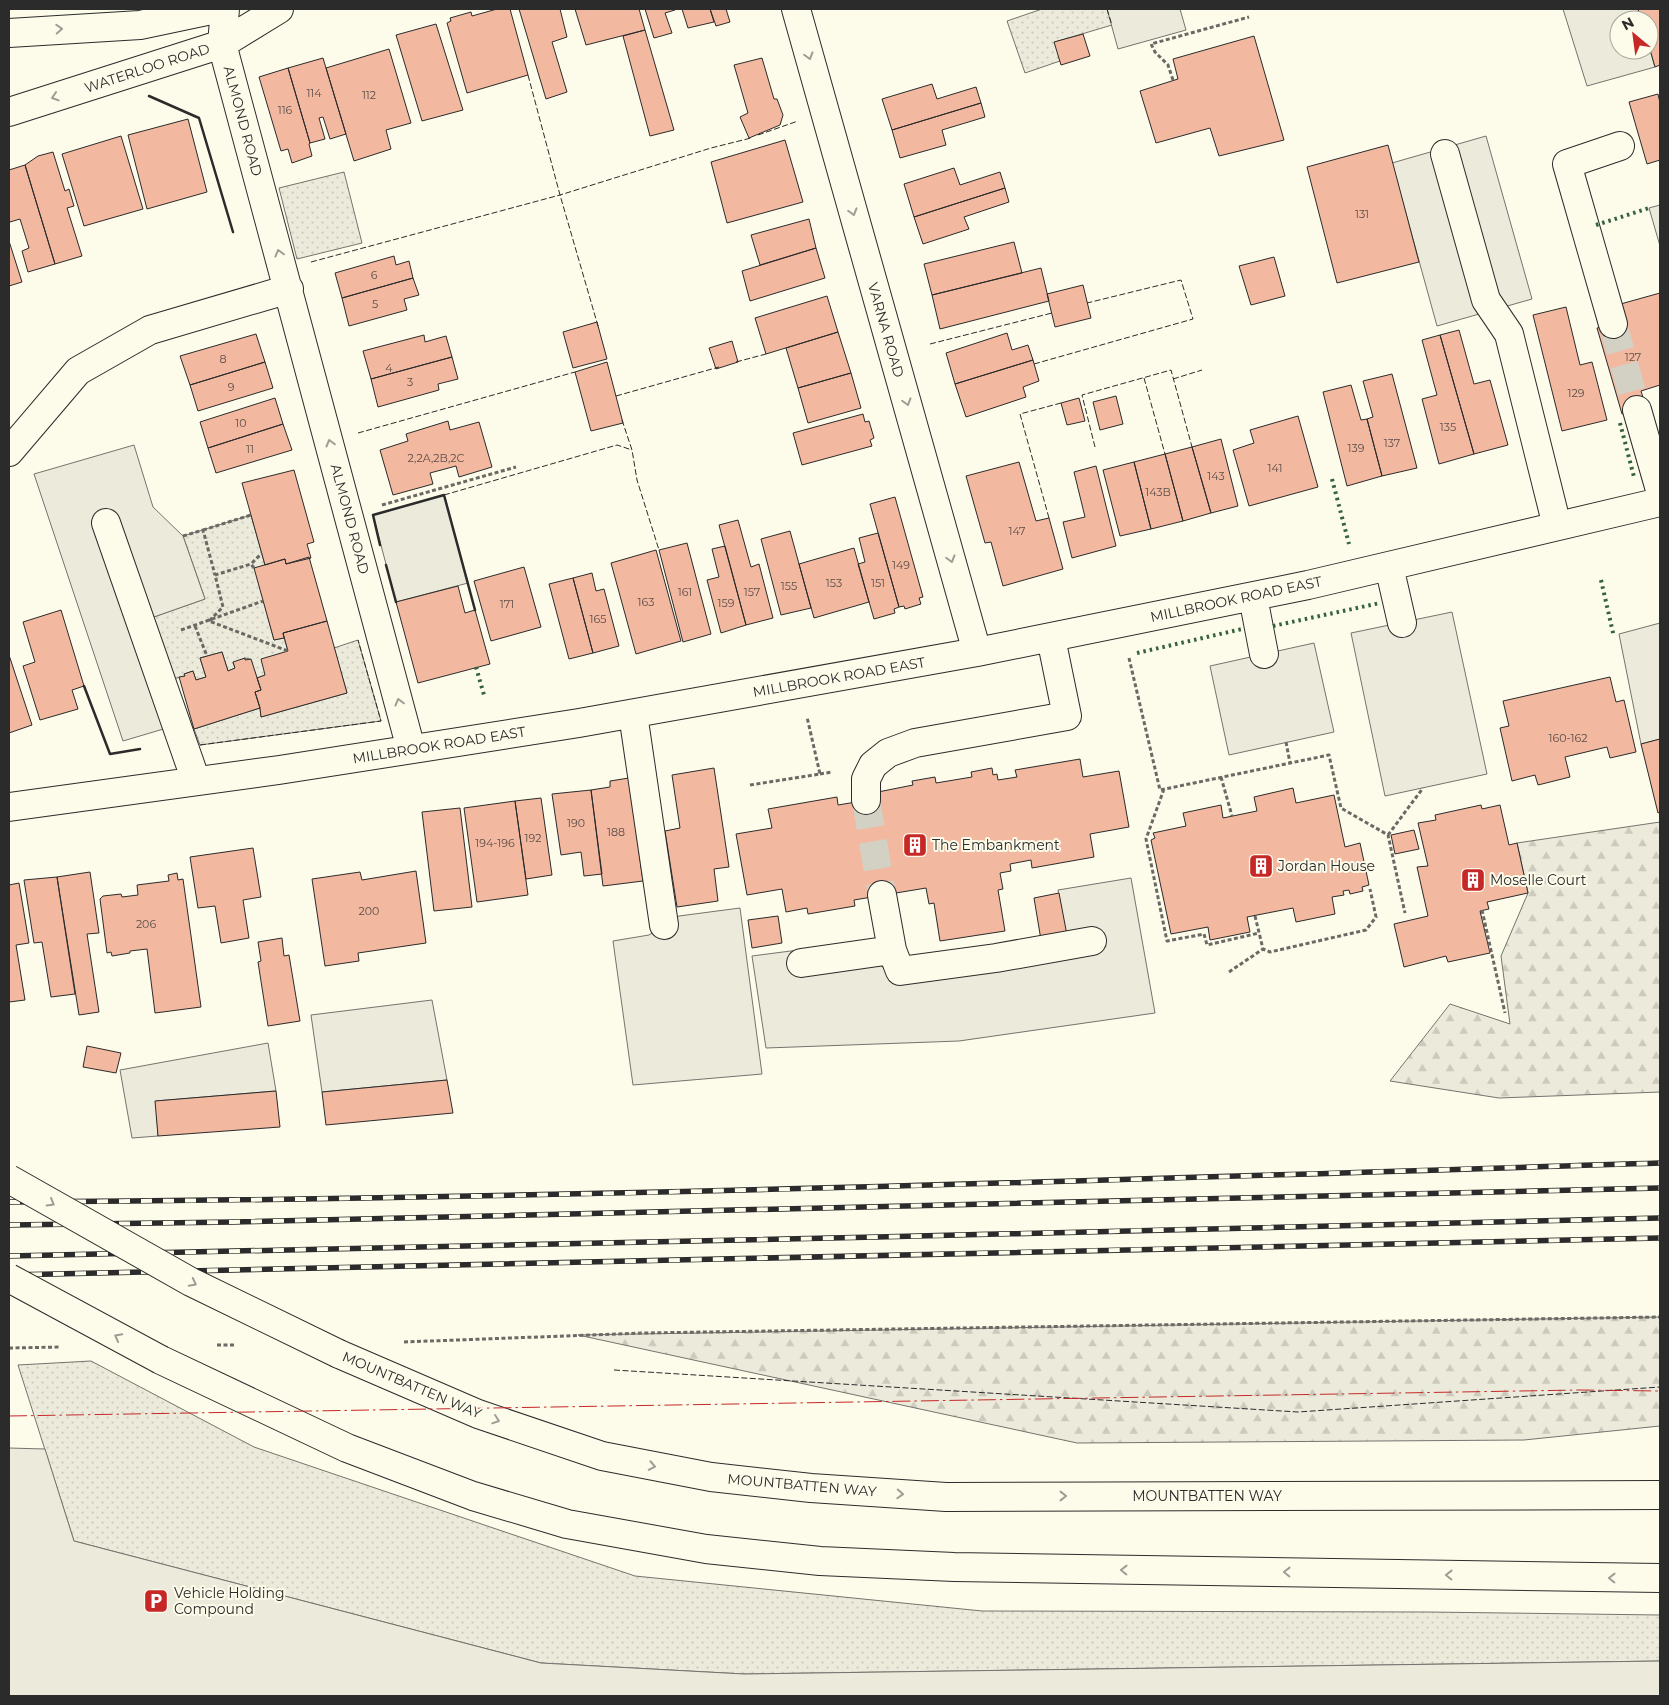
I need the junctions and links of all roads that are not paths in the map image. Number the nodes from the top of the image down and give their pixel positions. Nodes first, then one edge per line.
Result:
1 (28, 9) edge
2 (224, 9) edge
3 (269, 9) edge
4 (278, 9) edge
5 (796, 9) edge
6 (200, 10) edge
7 (118, 17) edge
8 (9, 33) edge
9 (222, 44) junction
10 (9, 112) edge
11 (1620, 146) dead end
12 (1445, 154) dead end
13 (289, 289) junction
14 (1613, 324) tunnel mouth
15 (1637, 410) tunnel mouth
16 (9, 452) edge
17 (1660, 490) edge
18 (1660, 502) edge
19 (106, 523) dead end
20 (1557, 526) junction
21 (1389, 566) junction
22 (1253, 597) junction
23 (1402, 623) dead end
24 (1052, 638) junction
25 (977, 652) junction
26 (1264, 654) dead end
27 (633, 714) junction
28 (411, 749) junction
29 (196, 781) junction
30 (866, 800) tunnel mouth
31 (9, 807) edge
32 (882, 895) tunnel mouth
33 (664, 925) dead end
34 (1092, 941) dead end
35 (892, 950) junction
36 (802, 963) dead end
37 (9, 1179) edge
38 (9, 1278) edge
39 (1660, 1495) edge
40 (1660, 1578) edge

1 - 8 main road
2 - 9 main road, ALMOND ROAD
3 - 4 main road, WATERLOO ROAD
4 - 9 main road, WATERLOO ROAD
5 -> 25 main road, VARNA ROAD
6 - 7 main road
8 -> 7 main road
9 -> 10 main road, WATERLOO ROAD
13 -> 9 main road, ALMOND ROAD
11 - 14 main road
12 - 20 main road
13 - 16 main road
28 -> 13 main road, ALMOND ROAD
15 - 17 main road
18 - 20 main road, MILLBROOK ROAD EAST
19 - 29 main road
20 - 21 main road, MILLBROOK ROAD EAST
21 - 22 main road, MILLBROOK ROAD EAST
21 - 23 main road
22 - 24 main road, MILLBROOK ROAD EAST
22 - 26 main road
24 - 25 main road, MILLBROOK ROAD EAST
24 - 30 main road
25 - 27 main road, MILLBROOK ROAD EAST
27 - 28 main road, MILLBROOK ROAD EAST
27 - 33 main road
28 - 29 main road, MILLBROOK ROAD EAST
29 - 31 main road, MILLBROOK ROAD EAST
32 - 35 main road
34 - 35 main road
35 - 36 main road
37 -> 39 main road, MOUNTBATTEN WAY, bridge
40 -> 38 main road, bridge

